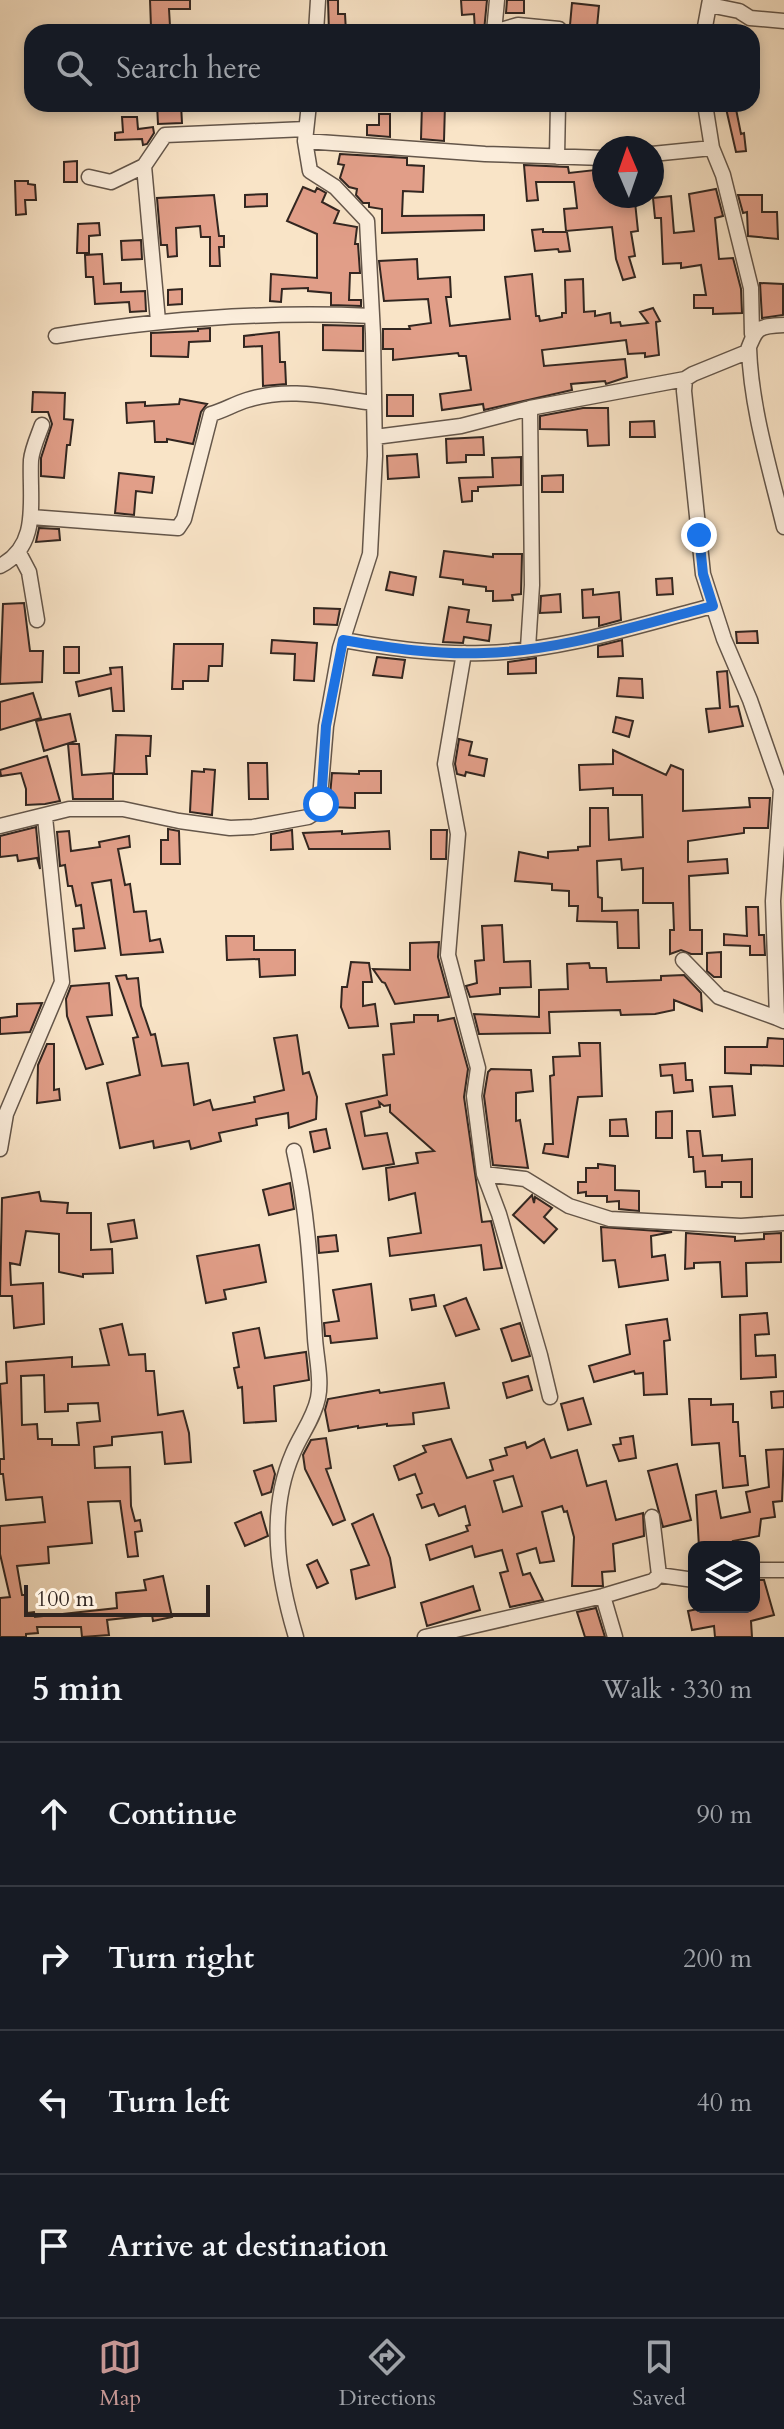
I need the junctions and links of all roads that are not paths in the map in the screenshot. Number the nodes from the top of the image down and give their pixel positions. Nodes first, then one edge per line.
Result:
1 (318, 0) edge
2 (497, 0) edge
3 (710, 2) edge
4 (784, 21) edge
5 (316, 24) edge
6 (495, 24) edge
7 (706, 24) edge
8 (308, 112) edge
9 (558, 112) edge
10 (706, 112) edge
11 (306, 135) junction
12 (712, 148) junction
13 (664, 153) edge
14 (557, 157) junction
15 (592, 158) edge
16 (144, 166) junction
17 (89, 177) dead end
18 (372, 316) junction
19 (158, 321) junction
20 (784, 325) edge
21 (56, 336) dead end
22 (750, 341) junction
23 (685, 379) junction
24 (374, 403) junction
25 (530, 408) junction
26 (42, 425) dead end
27 (375, 437) junction
28 (31, 517) junction
29 (784, 527) edge
30 (19, 553) junction
31 (0, 566) edge
32 (713, 606) junction
33 (37, 620) dead end
34 (343, 640) junction
35 (528, 648) junction
36 (464, 653) junction
37 (783, 788) edge
38 (45, 817) junction
39 (0, 826) edge
40 (683, 960) dead end
41 (780, 1020) edge
42 (0, 1149) edge
43 (294, 1151) dead end
44 (484, 1174) junction
45 (784, 1223) edge
46 (550, 1397) dead end
47 (652, 1517) dead end
48 (760, 1570) edge
49 (784, 1570) edge
50 (659, 1575) junction
51 (688, 1579) edge
52 (603, 1596) junction
53 (296, 1637) edge
54 (425, 1637) edge
55 (615, 1637) edge

1 - 5 street
2 - 6 street
3 - 4 street
3 - 7 street
8 - 11 street
9 - 14 street
10 - 12 street
11 - 14 street
11 - 16 street
11 - 18 street
12 - 13 street
12 - 22 street
14 - 15 street
16 - 17 street
16 - 19 street
18 - 19 street
18 - 24 street
19 - 21 street
20 - 22 street
22 - 23 street
22 - 29 street
23 - 25 street
23 - 32 street
24 - 27 street
24 - 28 street
25 - 27 street
25 - 35 street
26 - 28 street
27 - 34 street
28 - 30 street
30 - 31 street
30 - 33 street
32 - 35 street
32 - 37 street
34 - 36 street
34 - 38 street
35 - 36 street
36 - 44 street
37 - 41 street
38 - 39 street
38 - 42 street
40 - 41 street
43 - 53 street
44 - 45 street
44 - 46 street
47 - 50 street
48 - 49 street
50 - 51 street
50 - 52 street
52 - 54 street
52 - 55 street

